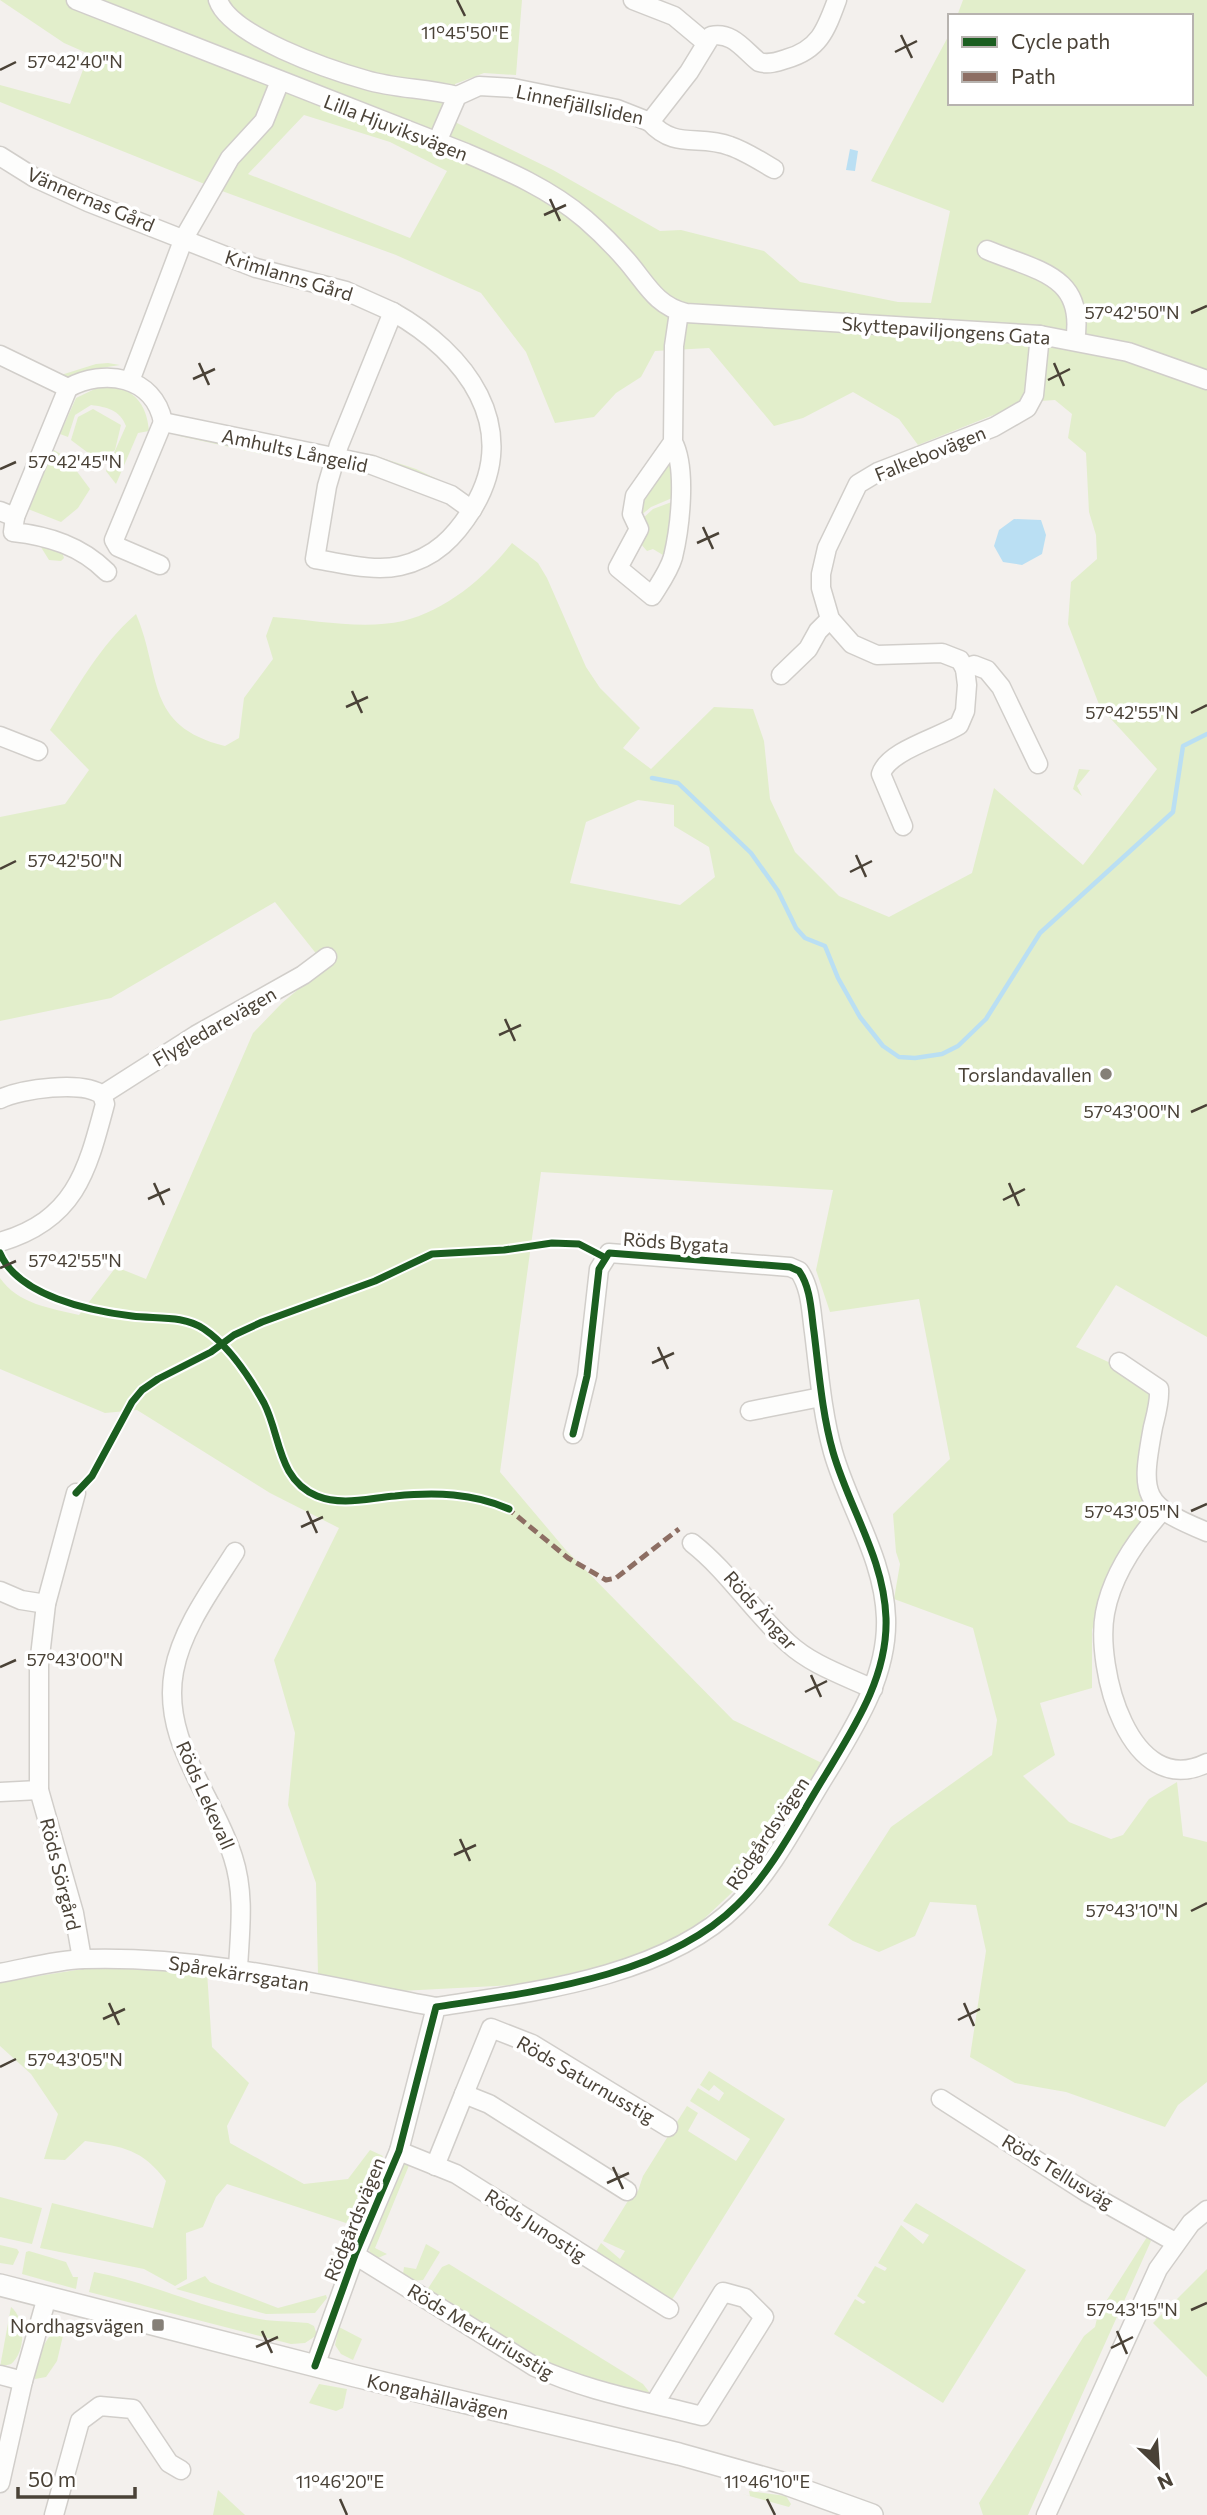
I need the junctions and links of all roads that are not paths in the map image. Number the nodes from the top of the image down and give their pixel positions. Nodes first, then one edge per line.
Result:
1 (76, 0) edge
2 (218, 0) edge
3 (633, 0) edge
4 (837, 0) edge
5 (705, 42) junction
6 (280, 81) junction
7 (457, 96) junction
8 (650, 122) junction
9 (437, 142) junction
10 (0, 156) edge
11 (774, 169) dead end
12 (184, 238) junction
13 (987, 250) dead end
14 (393, 312) junction
15 (679, 312) junction
16 (1040, 335) junction
17 (1075, 341) junction
18 (0, 355) edge
19 (1207, 380) edge
20 (130, 381) junction
21 (68, 388) junction
22 (163, 422) junction
23 (673, 442) junction
24 (337, 451) junction
25 (476, 503) junction
26 (7, 524) edge
27 (160, 565) dead end
28 (107, 572) dead end
29 (830, 619) junction
30 (965, 670) junction
31 (781, 675) dead end
32 (0, 736) edge
33 (38, 751) dead end
34 (1038, 764) dead end
35 (903, 826) dead end
36 (327, 957) dead end
37 (102, 1095) junction
38 (0, 1099) edge
39 (0, 1242) edge
40 (799, 1271) joint
41 (1119, 1362) dead end
42 (821, 1397) junction
43 (750, 1411) dead end
44 (573, 1434) dead end
45 (76, 1493) dead end
46 (1162, 1511) junction
47 (1207, 1532) edge
48 (692, 1542) dead end
49 (235, 1552) dead end
50 (0, 1591) edge
51 (46, 1604) junction
52 (873, 1689) junction
53 (1207, 1763) edge
54 (39, 1790) junction
55 (0, 1792) edge
56 (82, 1959) junction
57 (238, 1968) junction
58 (0, 1973) edge
59 (436, 2007) junction
60 (464, 2094) junction
61 (941, 2099) dead end
62 (668, 2127) dead end
63 (399, 2151) junction
64 (435, 2166) junction
65 (627, 2191) dead end
66 (1207, 2210) edge
67 (1175, 2242) junction
68 (355, 2255) junction
69 (0, 2285) edge
70 (47, 2297) junction
71 (669, 2309) dead end
72 (315, 2365) junction
73 (0, 2375) edge
74 (23, 2381) junction
75 (655, 2403) junction
76 (181, 2470) dead end
77 (0, 2483) edge
78 (54, 2515) edge
79 (872, 2515) edge
80 (1046, 2515) edge

1 - 6 street, Lilla Hjuviksvägen
2 - 7 street
3 - 5 street
4 - 5 street
5 - 8 street, Linnefjällsliden
6 - 9 street, Lilla Hjuviksvägen
6 - 12 street
7 - 8 street, Linnefjällsliden
7 - 9 street
8 - 11 street
9 - 15 street, Lilla Hjuviksvägen
10 - 12 street, Vännernas Gård
12 - 14 street, Krimlanns Gård
12 - 20 street
13 - 17 street
14 - 24 street
14 - 25 street, Krimlanns Gård
15 - 16 street, Skyttepaviljongens Gata
15 - 23 street
16 - 17 street, Skyttepaviljongens Gata
16 - 29 street, Falkebovägen
17 - 19 street, Skyttepaviljongens Gata
18 - 21 street
20 - 21 street
20 - 22 street
21 - 26 street
22 - 24 street, Amhults Långelid
22 - 27 street
23 - 23 street
24 - 25 street, Amhults Långelid
24 - 25 street, Krimlanns Gård
26 - 28 street
29 - 30 street, Falkebovägen
29 - 31 street
30 - 34 street, Falkebovägen
30 - 35 street
32 - 33 street
36 - 37 street, Flygledarevägen
37 - 38 street
37 - 39 street
40 - 42 street, Rödgårdsvägen
40 - 44 street, Röds Bygata
41 - 46 street
42 - 43 street
42 - 52 street, Rödgårdsvägen
45 - 51 street, Röds Sörgård
46 - 47 street
46 - 53 street
48 - 52 street, Röds Ängar
49 - 57 street, Röds Lekevall
50 - 51 street
51 - 54 street, Röds Sörgård
52 - 59 street, Rödgårdsvägen
54 - 55 street
54 - 56 street, Röds Sörgård
56 - 57 street, Spårekärrsgatan
56 - 58 street, Spårekärrsgatan
57 - 59 street, Spårekärrsgatan
59 - 63 street, Rödgårdsvägen
60 - 62 street, Röds Saturnusstig
60 - 64 street
60 - 65 street
61 - 67 street, Röds Tellusväg
63 - 64 street, Röds Junostig
63 - 68 street, Rödgårdsvägen
64 - 71 street, Röds Junostig
66 - 67 street
67 - 80 street
68 - 72 street, Rödgårdsvägen
68 - 75 street, Röds Merkuriusstig
69 - 70 street, Kongahällavägen
70 - 72 street, Kongahällavägen
70 - 74 street
72 - 79 street, Kongahällavägen
73 - 74 street
74 - 77 street
75 - 75 street, Röds Merkuriusstig
76 - 78 street

